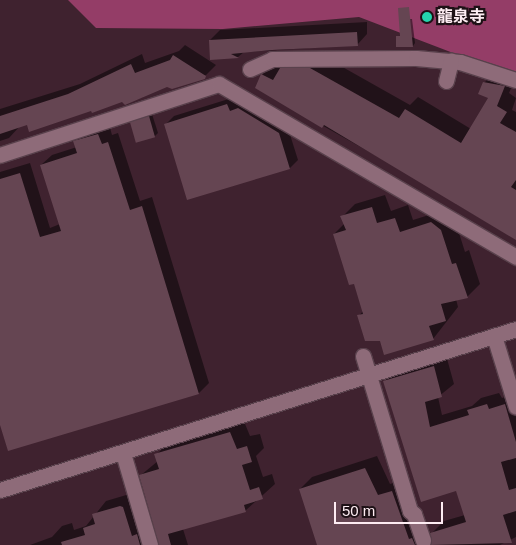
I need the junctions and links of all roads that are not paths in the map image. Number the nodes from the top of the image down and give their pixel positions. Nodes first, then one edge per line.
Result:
1 (451, 61) junction
2 (250, 70) dead end
3 (516, 80) edge
4 (446, 81) dead end
5 (0, 155) edge
6 (516, 257) edge
7 (516, 329) edge
8 (494, 336) junction
9 (363, 356) dead end
10 (368, 373) junction
11 (516, 407) edge
12 (123, 453) junction
13 (0, 490) edge
14 (423, 540) dead end
15 (150, 545) edge

1 - 2 street
1 - 3 street
1 - 4 street
5 - 6 street
7 - 8 street
8 - 10 street
8 - 11 street
9 - 10 street
10 - 12 street
10 - 14 street
12 - 13 street
12 - 15 street

